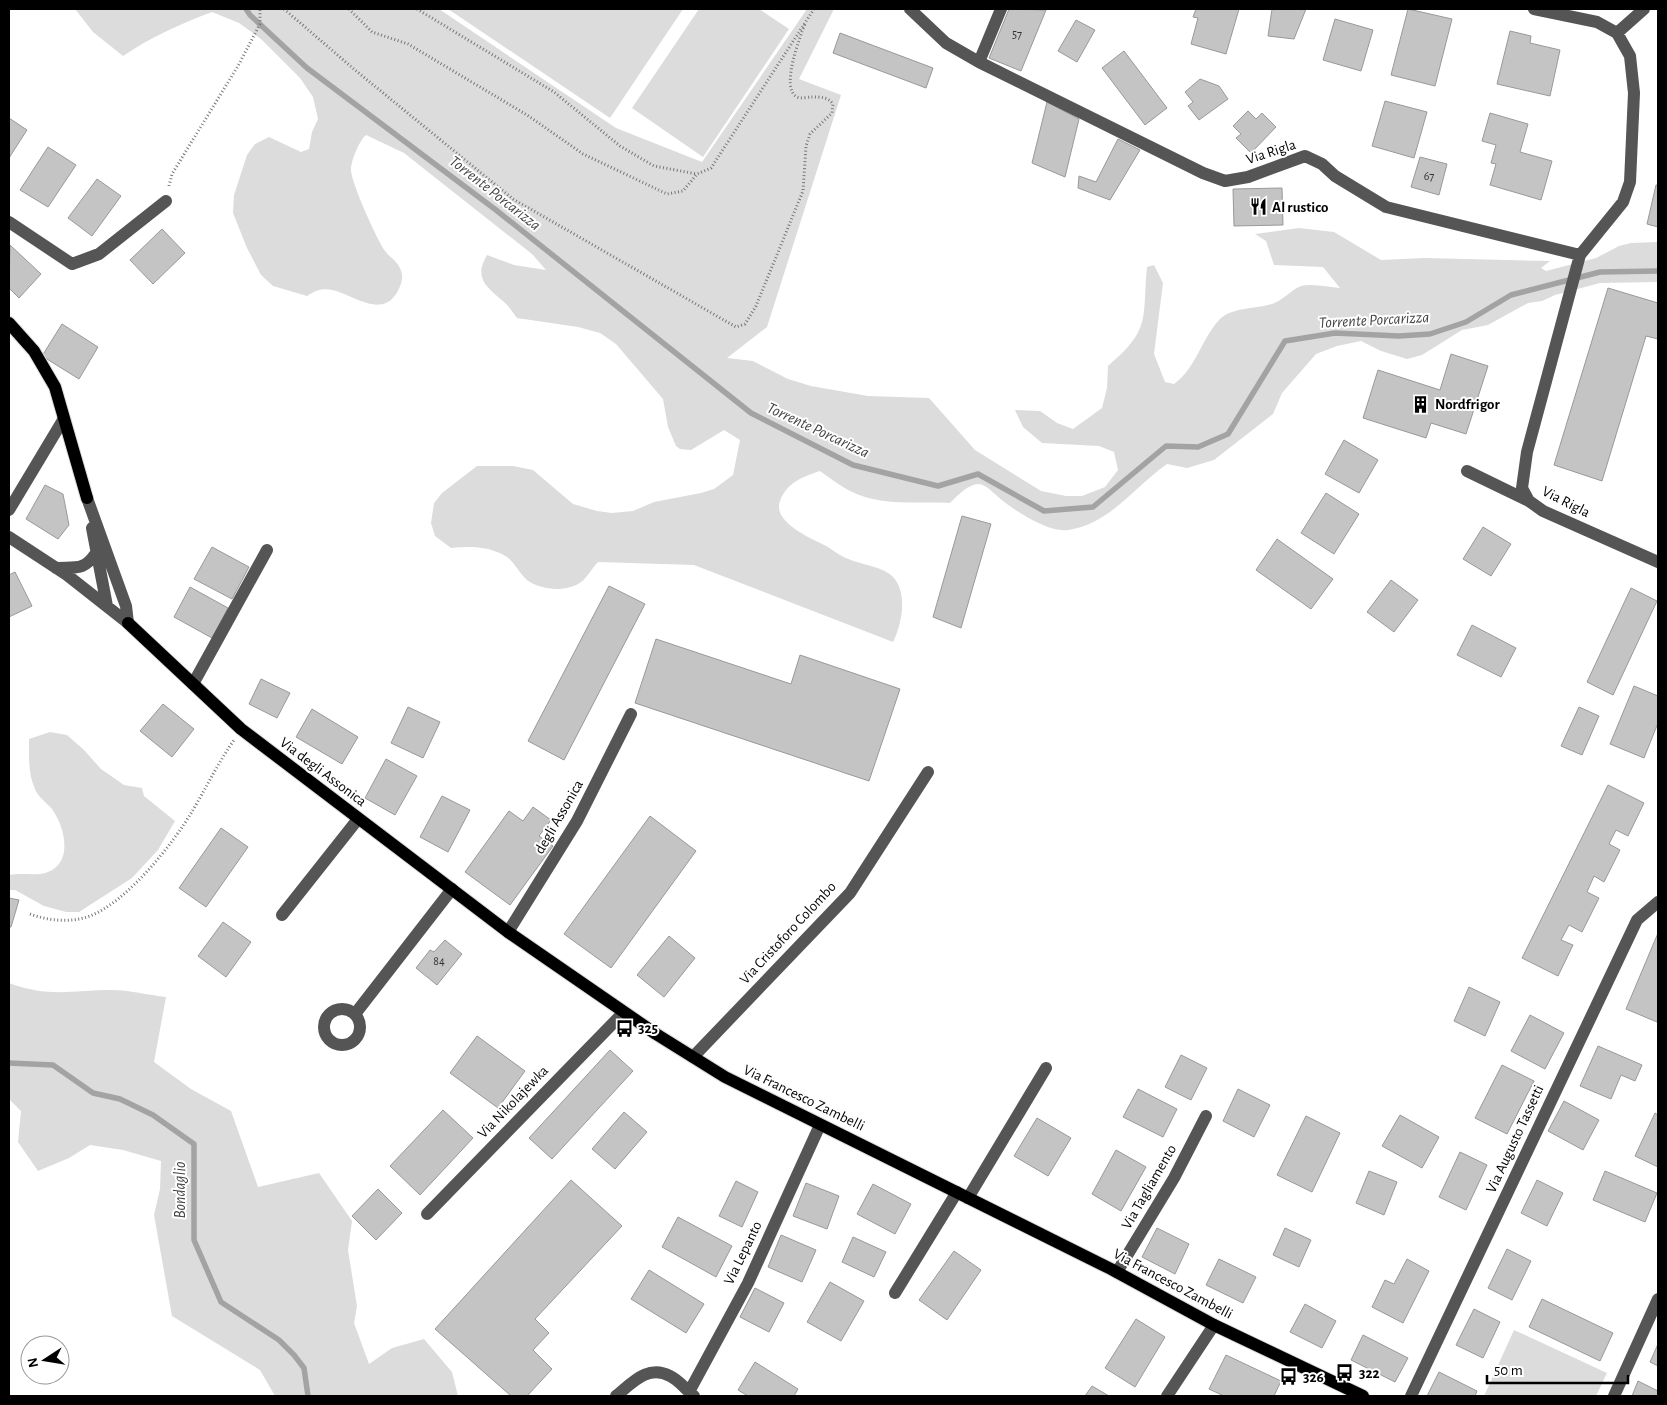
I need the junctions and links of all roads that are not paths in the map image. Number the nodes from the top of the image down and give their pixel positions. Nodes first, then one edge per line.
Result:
1 (910, 9) edge
2 (1001, 9) edge
3 (1534, 9) edge
4 (1644, 9) edge
5 (1617, 33) junction
6 (979, 62) junction
7 (166, 200) road end
8 (9, 222) edge
9 (1580, 255) junction
10 (9, 323) edge
11 (63, 420) junction
12 (1466, 471) dead end
13 (87, 498) junction
14 (1529, 501) junction
15 (9, 510) edge
16 (9, 537) edge
17 (267, 550) dead end
18 (96, 553) junction
19 (1658, 562) edge
20 (56, 568) junction
21 (108, 606) junction
22 (128, 623) junction
23 (193, 684) junction
24 (632, 714) dead end
25 (928, 772) dead end
26 (358, 819) junction
27 (452, 889) junction
28 (1658, 902) edge
29 (282, 915) dead end
30 (508, 932) junction
31 (355, 1014) dead end
32 (627, 1015) junction
33 (693, 1057) junction
34 (1046, 1068) dead end
35 (1206, 1116) dead end
36 (820, 1124) junction
37 (962, 1195) junction
38 (427, 1214) dead end
39 (1117, 1272) junction
40 (895, 1293) dead end
41 (1658, 1299) edge
42 (1214, 1324) junction
43 (692, 1394) edge
44 (616, 1396) edge
45 (1167, 1396) edge
46 (1363, 1396) edge
47 (1411, 1396) edge
48 (1614, 1396) edge

1 - 6 street, Via Rigla
2 - 6 street
3 - 5 street
4 - 5 street
5 - 9 street, Via Rigla
6 - 9 street, Via Rigla
7 - 8 street
9 - 14 street, Via Rigla
10 - 11 main road
11 - 13 main road
11 - 15 street
12 - 14 street
13 - 18 street
13 - 22 street
14 - 19 street, Via Rigla
16 - 20 street, Via degli Assonica
17 - 23 street
18 - 20 street
18 - 21 street
20 - 21 street, Via degli Assonica
21 - 22 street, Via degli Assonica
22 - 23 main road, Via degli Assonica
23 - 26 main road, Via degli Assonica
24 - 30 street, degli Assonica
25 - 33 street, Via Cristoforo Colombo
26 - 27 main road, Via degli Assonica
26 - 29 street
27 - 30 main road, Via degli Assonica
27 - 31 street
28 - 47 street, Via Augusto Tassetti
30 - 32 main road, Via degli Assonica
32 - 33 main road, Via Francesco Zambelli
32 - 38 street, Via Nikolajewka
33 - 36 main road, Via Francesco Zambelli
34 - 37 street
35 - 39 street, Via Tagliamento
36 - 37 main road, Via Francesco Zambelli
36 - 43 street, Via Lepanto
37 - 39 main road, Via Francesco Zambelli
37 - 40 street
39 - 42 main road, Via Francesco Zambelli
41 - 48 street
42 - 45 street
42 - 46 main road, Via Francesco Zambelli
43 - 44 street

